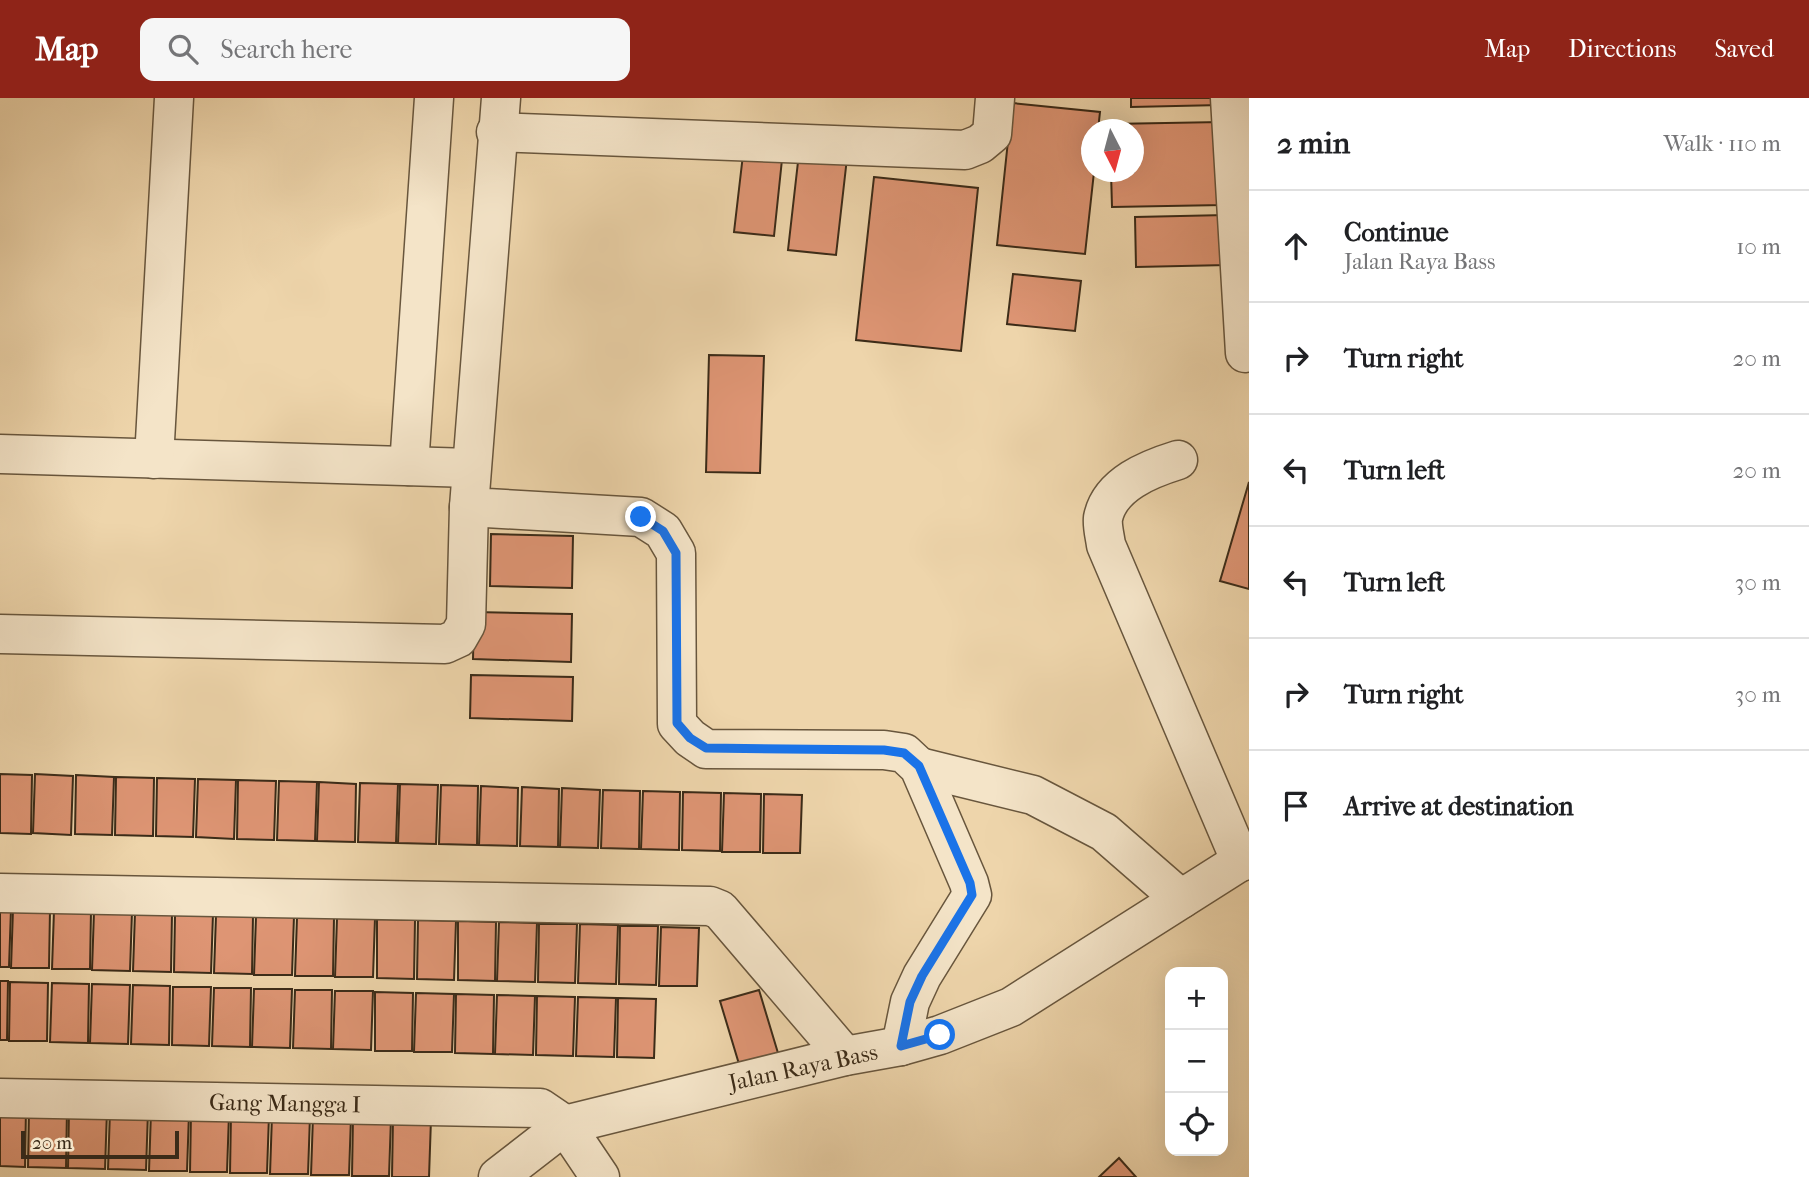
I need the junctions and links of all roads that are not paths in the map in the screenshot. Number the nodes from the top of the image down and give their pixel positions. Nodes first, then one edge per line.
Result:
1 (174, 98) edge
2 (434, 98) edge
3 (995, 98) edge
4 (1230, 98) edge
5 (498, 115) edge
6 (1245, 353) dead end
7 (0, 454) edge
8 (154, 458) junction
9 (1178, 460) dead end
10 (409, 466) junction
11 (471, 468) junction
12 (469, 507) junction
13 (0, 634) edge
14 (919, 766) junction
15 (1245, 859) edge
16 (0, 893) edge
17 (1181, 899) junction
18 (901, 1046) junction
19 (845, 1056) junction
20 (0, 1098) edge
21 (565, 1125) junction
22 (498, 1177) edge
23 (600, 1177) edge

1 - 8 street
2 - 10 street
3 - 5 street
4 - 6 street
5 - 11 street
7 - 8 street
8 - 10 street
9 - 15 street
10 - 11 street
11 - 12 street
12 - 13 street
12 - 14 street
14 - 17 street
14 - 18 street
15 - 17 street, Jalan Raya Bass
16 - 19 street
17 - 18 street, Jalan Raya Bass
18 - 19 street, Jalan Raya Bass
19 - 21 street, Jalan Raya Bass
20 - 21 street, Gang Mangga I
21 - 22 street, Jalan Raya Bass
21 - 23 street

